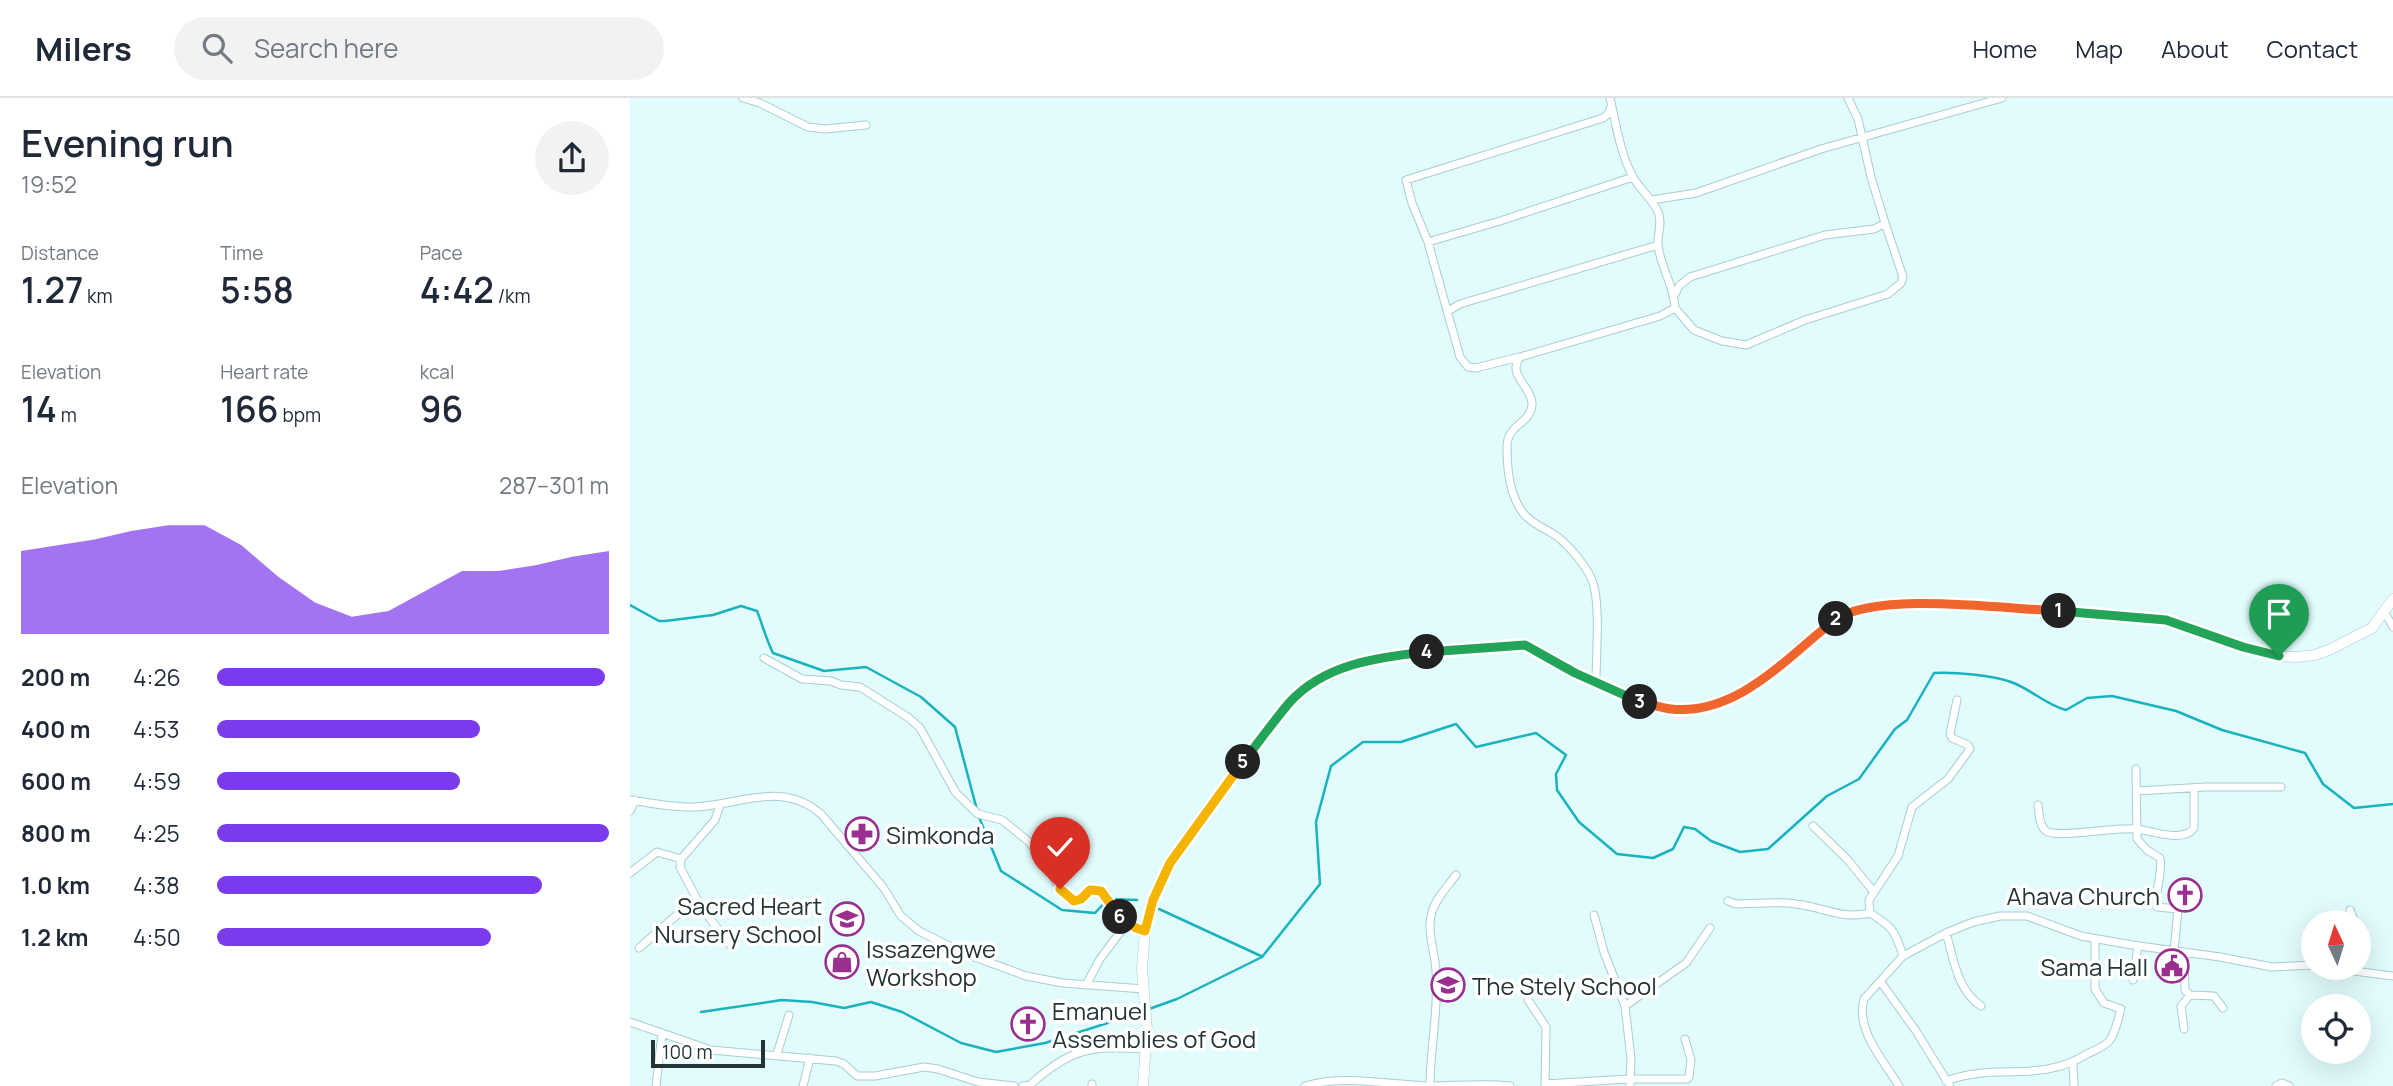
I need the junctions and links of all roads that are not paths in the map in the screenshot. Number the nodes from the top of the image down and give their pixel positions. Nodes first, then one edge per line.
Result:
1 (743, 98) edge
2 (1848, 98) edge
3 (2002, 98) edge
4 (1611, 100) edge
5 (866, 125) dead end
6 (1862, 138) junction
7 (1633, 177) junction
8 (1652, 200) junction
9 (1885, 223) junction
10 (1428, 242) junction
11 (1658, 245) junction
12 (1675, 294) junction
13 (1675, 308) junction
14 (1448, 311) junction
15 (1520, 357) junction
16 (2393, 599) edge
17 (2385, 613) junction
18 (2393, 625) edge
19 (764, 658) dead end
20 (1596, 681) junction
21 (1957, 700) dead end
22 (2136, 769) dead end
23 (2194, 788) junction
24 (2281, 788) dead end
25 (2136, 791) junction
26 (632, 800) edge
27 (720, 805) junction
28 (2038, 805) dead end
29 (630, 811) edge
30 (1813, 826) dead end
31 (2135, 829) junction
32 (681, 859) junction
33 (630, 873) edge
34 (1456, 875) dead end
35 (1874, 892) junction
36 (1728, 901) dead end
37 (701, 907) junction
38 (1870, 913) junction
39 (1594, 915) dead end
40 (1127, 923) junction
41 (1710, 928) dead end
42 (1145, 931) junction
43 (1946, 933) junction
44 (2095, 939) junction
45 (731, 946) dead end
46 (2138, 946) junction
47 (639, 948) dead end
48 (2174, 951) junction
49 (2184, 952) junction
50 (1903, 956) junction
51 (2301, 966) edge
52 (2371, 971) edge
53 (2393, 975) edge
54 (2133, 980) dead end
55 (1880, 981) junction
56 (1086, 985) junction
57 (1144, 989) junction
58 (2190, 995) junction
59 (1528, 1000) dead end
60 (1625, 1006) junction
61 (1981, 1006) dead end
62 (2222, 1008) dead end
63 (789, 1015) dead end
64 (630, 1022) edge
65 (2184, 1029) dead end
66 (662, 1033) junction
67 (1685, 1039) dead end
68 (1146, 1049) junction
69 (778, 1054) junction
70 (810, 1058) junction
71 (2073, 1063) junction
72 (1630, 1082) edge
73 (1948, 1084) edge
74 (1545, 1085) edge
75 (656, 1086) edge
76 (803, 1086) edge
77 (1014, 1086) edge
78 (1023, 1086) edge
79 (1143, 1086) edge
80 (1305, 1086) edge
81 (1430, 1086) edge
82 (1510, 1086) edge
83 (1899, 1086) edge
84 (2074, 1086) edge
85 (2276, 1086) edge
86 (2289, 1086) edge

1 - 5 street
2 - 6 street
3 - 6 street
4 - 7 street
4 - 10 street
6 - 8 street
6 - 9 street
7 - 8 street
7 - 10 street
8 - 11 street
9 - 12 street
9 - 13 street
10 - 14 street
11 - 12 street
11 - 14 street
12 - 13 street
13 - 15 street
14 - 15 street
15 - 20 street
16 - 17 street
17 - 18 street
17 - 20 street
19 - 40 street
20 - 42 street
21 - 35 street
22 - 25 street
23 - 24 street
23 - 25 street
23 - 31 street
25 - 31 street
26 - 27 street
26 - 29 street
27 - 32 street
27 - 56 street
28 - 31 street
30 - 35 street
31 - 48 street
32 - 33 street
32 - 37 street
34 - 81 street
35 - 38 street
36 - 38 street
37 - 45 street
37 - 47 street
38 - 50 street
39 - 60 street
40 - 42 street
40 - 56 street
41 - 60 street
42 - 57 street
43 - 44 street
43 - 50 street
43 - 61 street
44 - 46 street
44 - 71 street
46 - 48 street
46 - 54 street
48 - 49 street
49 - 51 street
49 - 58 street
50 - 55 street
52 - 53 street
55 - 73 street
55 - 83 street
56 - 57 street
57 - 68 street
58 - 62 street
58 - 65 street
59 - 74 street
60 - 72 street
63 - 69 street
64 - 66 street
66 - 69 street
66 - 75 street
67 - 72 street
68 - 78 street
68 - 79 street
69 - 70 street
70 - 76 street
70 - 77 street
71 - 73 street
71 - 84 street
72 - 74 street
80 - 81 street
81 - 82 street
85 - 86 street

